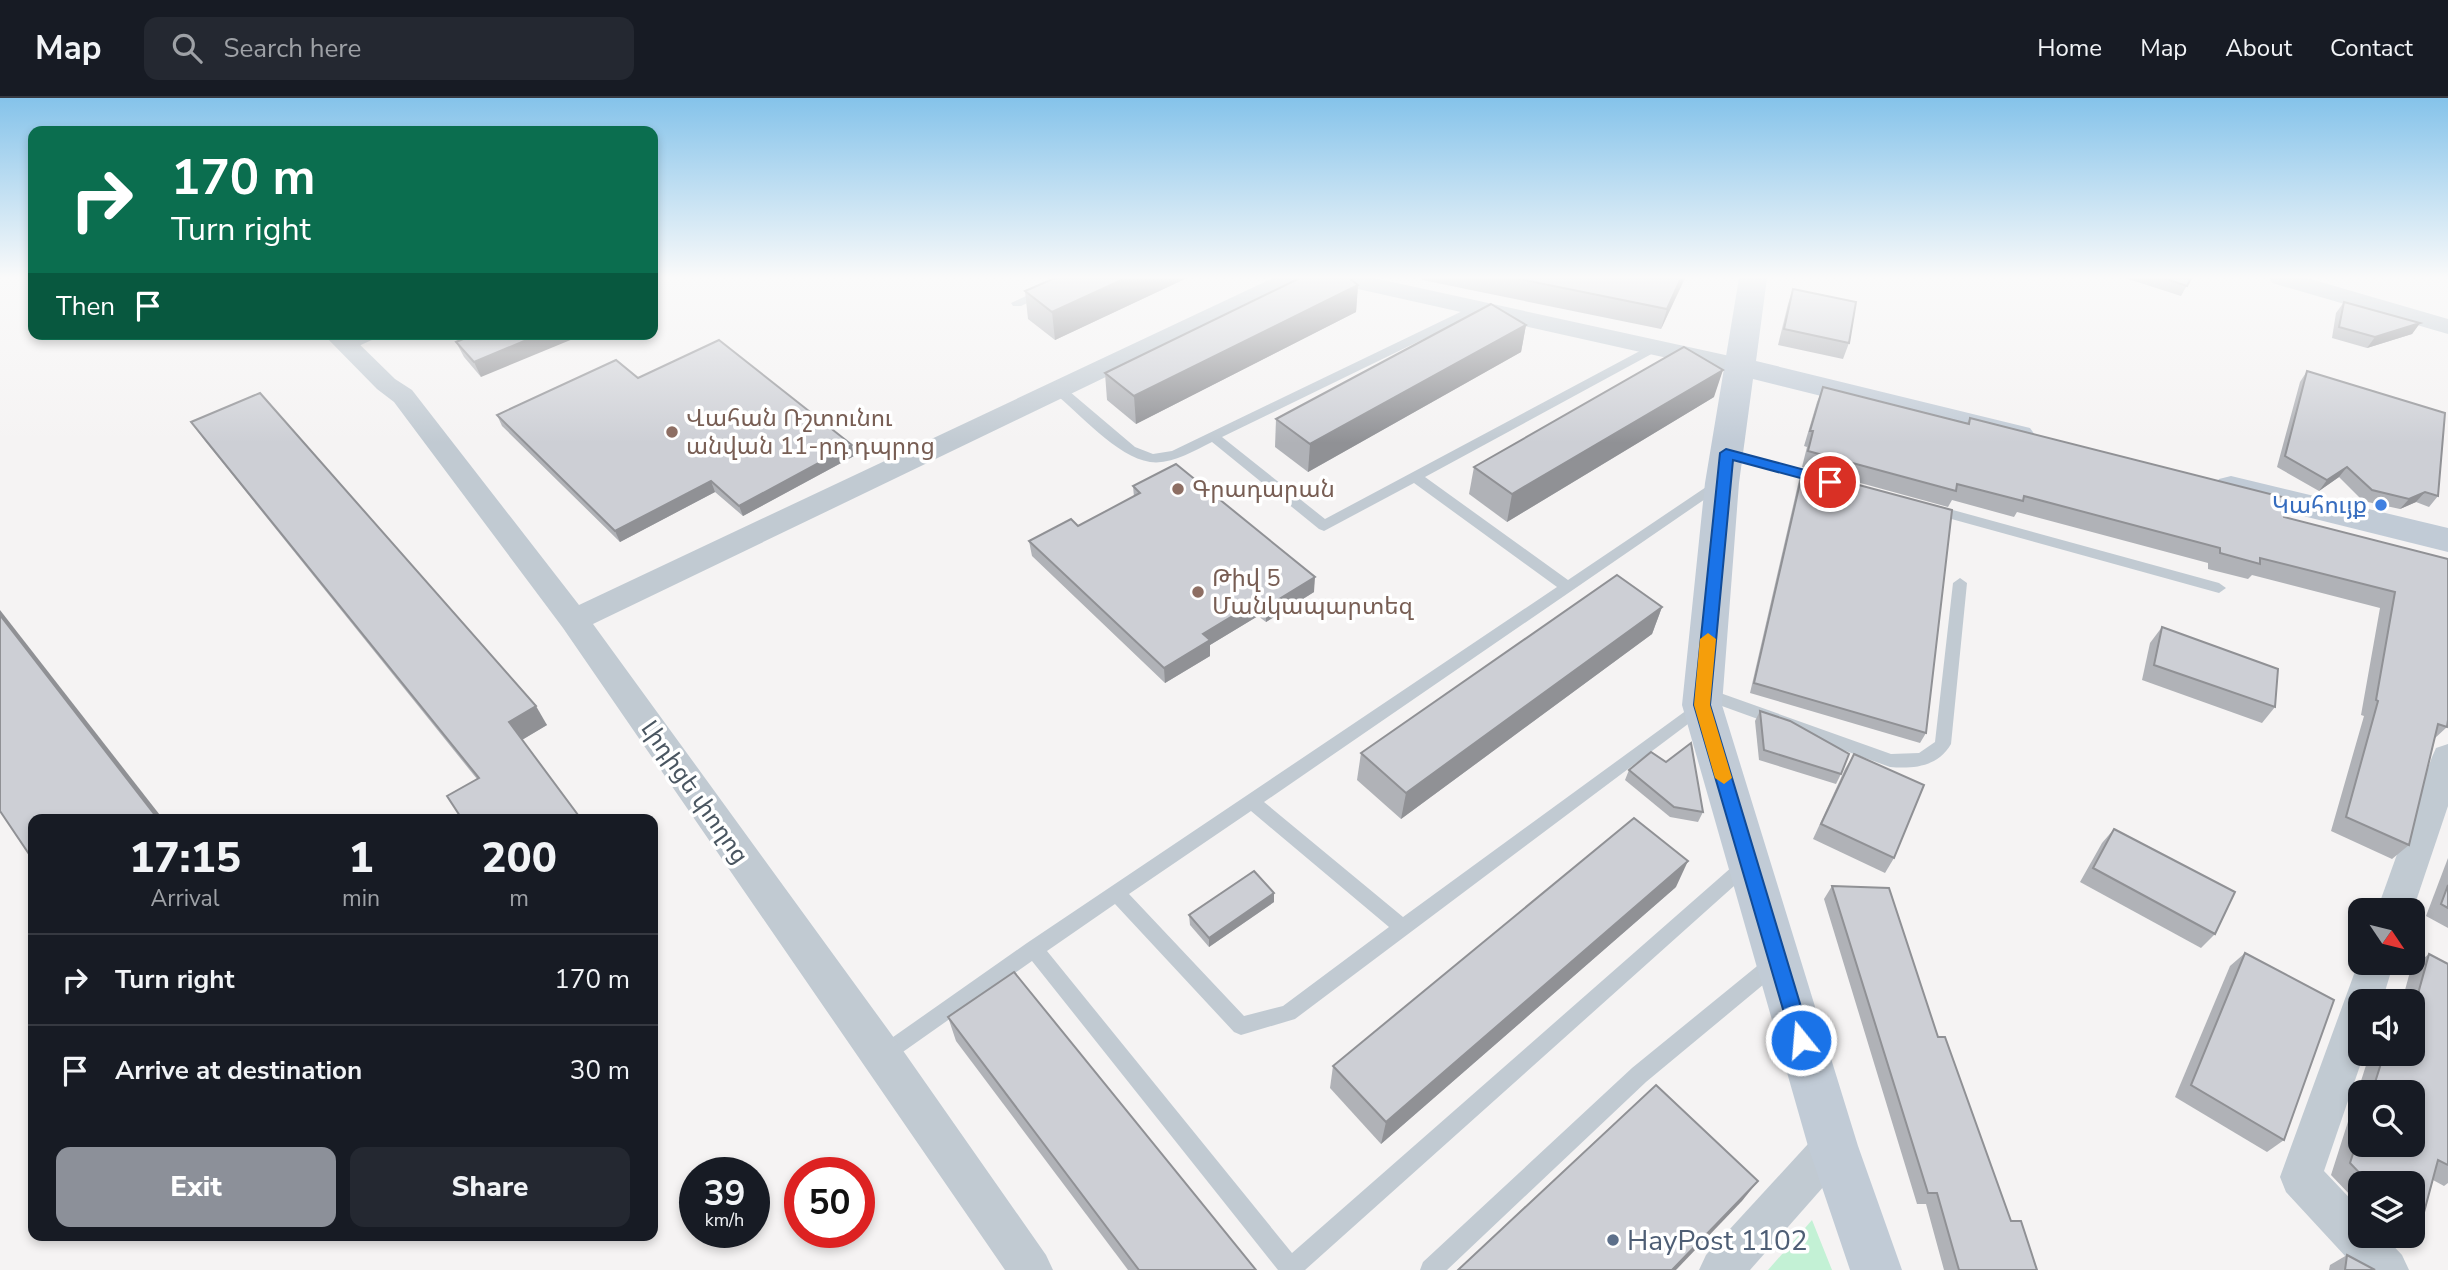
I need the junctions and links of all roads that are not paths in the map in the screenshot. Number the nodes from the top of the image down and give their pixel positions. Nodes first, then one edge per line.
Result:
1 (1177, 333) edge
2 (1427, 333) edge
3 (1586, 333) edge
4 (1744, 333) edge
5 (355, 340) edge
6 (1653, 348) junction
7 (1739, 366) junction
8 (1058, 389) junction
9 (1215, 438) junction
10 (2047, 442) edge
11 (1724, 468) junction
12 (1414, 476) junction
13 (2207, 481) edge
14 (1833, 482) edge
15 (1913, 504) edge
16 (2448, 540) edge
17 (1959, 583) dead end
18 (1568, 587) junction
19 (2219, 588) dead end
20 (574, 620) junction
21 (1703, 699) junction
22 (2448, 757) edge
23 (1251, 801) junction
24 (1749, 863) junction
25 (1116, 893) junction
26 (2399, 898) edge
27 (1403, 928) junction
28 (1034, 949) junction
29 (1778, 961) junction
30 (2348, 1043) edge
31 (883, 1055) junction
32 (1833, 1146) junction
33 (1292, 1269) edge
34 (1031, 1270) edge
35 (1431, 1270) edge
36 (1721, 1270) edge
37 (1876, 1270) edge
38 (2387, 1270) edge

1 - 8 street
2 - 9 lane
3 - 6 street
4 - 7 main road
5 - 20 street, Լիդիցե փողոց
6 - 7 street
6 - 12 lane
7 - 10 main road
7 - 11 main road
8 - 9 lane
8 - 20 street
9 - 12 lane
11 - 14 lane
11 - 18 lane
11 - 21 main road
12 - 18 lane
13 - 16 main road
15 - 19 lane
17 - 21 lane
18 - 23 lane
20 - 31 street, Լիդիցե փողոց
21 - 24 main road
21 - 27 lane
22 - 26 street
23 - 25 lane
23 - 27 lane
24 - 29 main road
24 - 33 lane
25 - 27 lane
25 - 28 lane
28 - 31 lane
28 - 33 lane
29 - 32 main road
29 - 35 lane
30 - 38 street
31 - 34 street, Լիդիցե փողոց
32 - 36 street
32 - 37 main road

